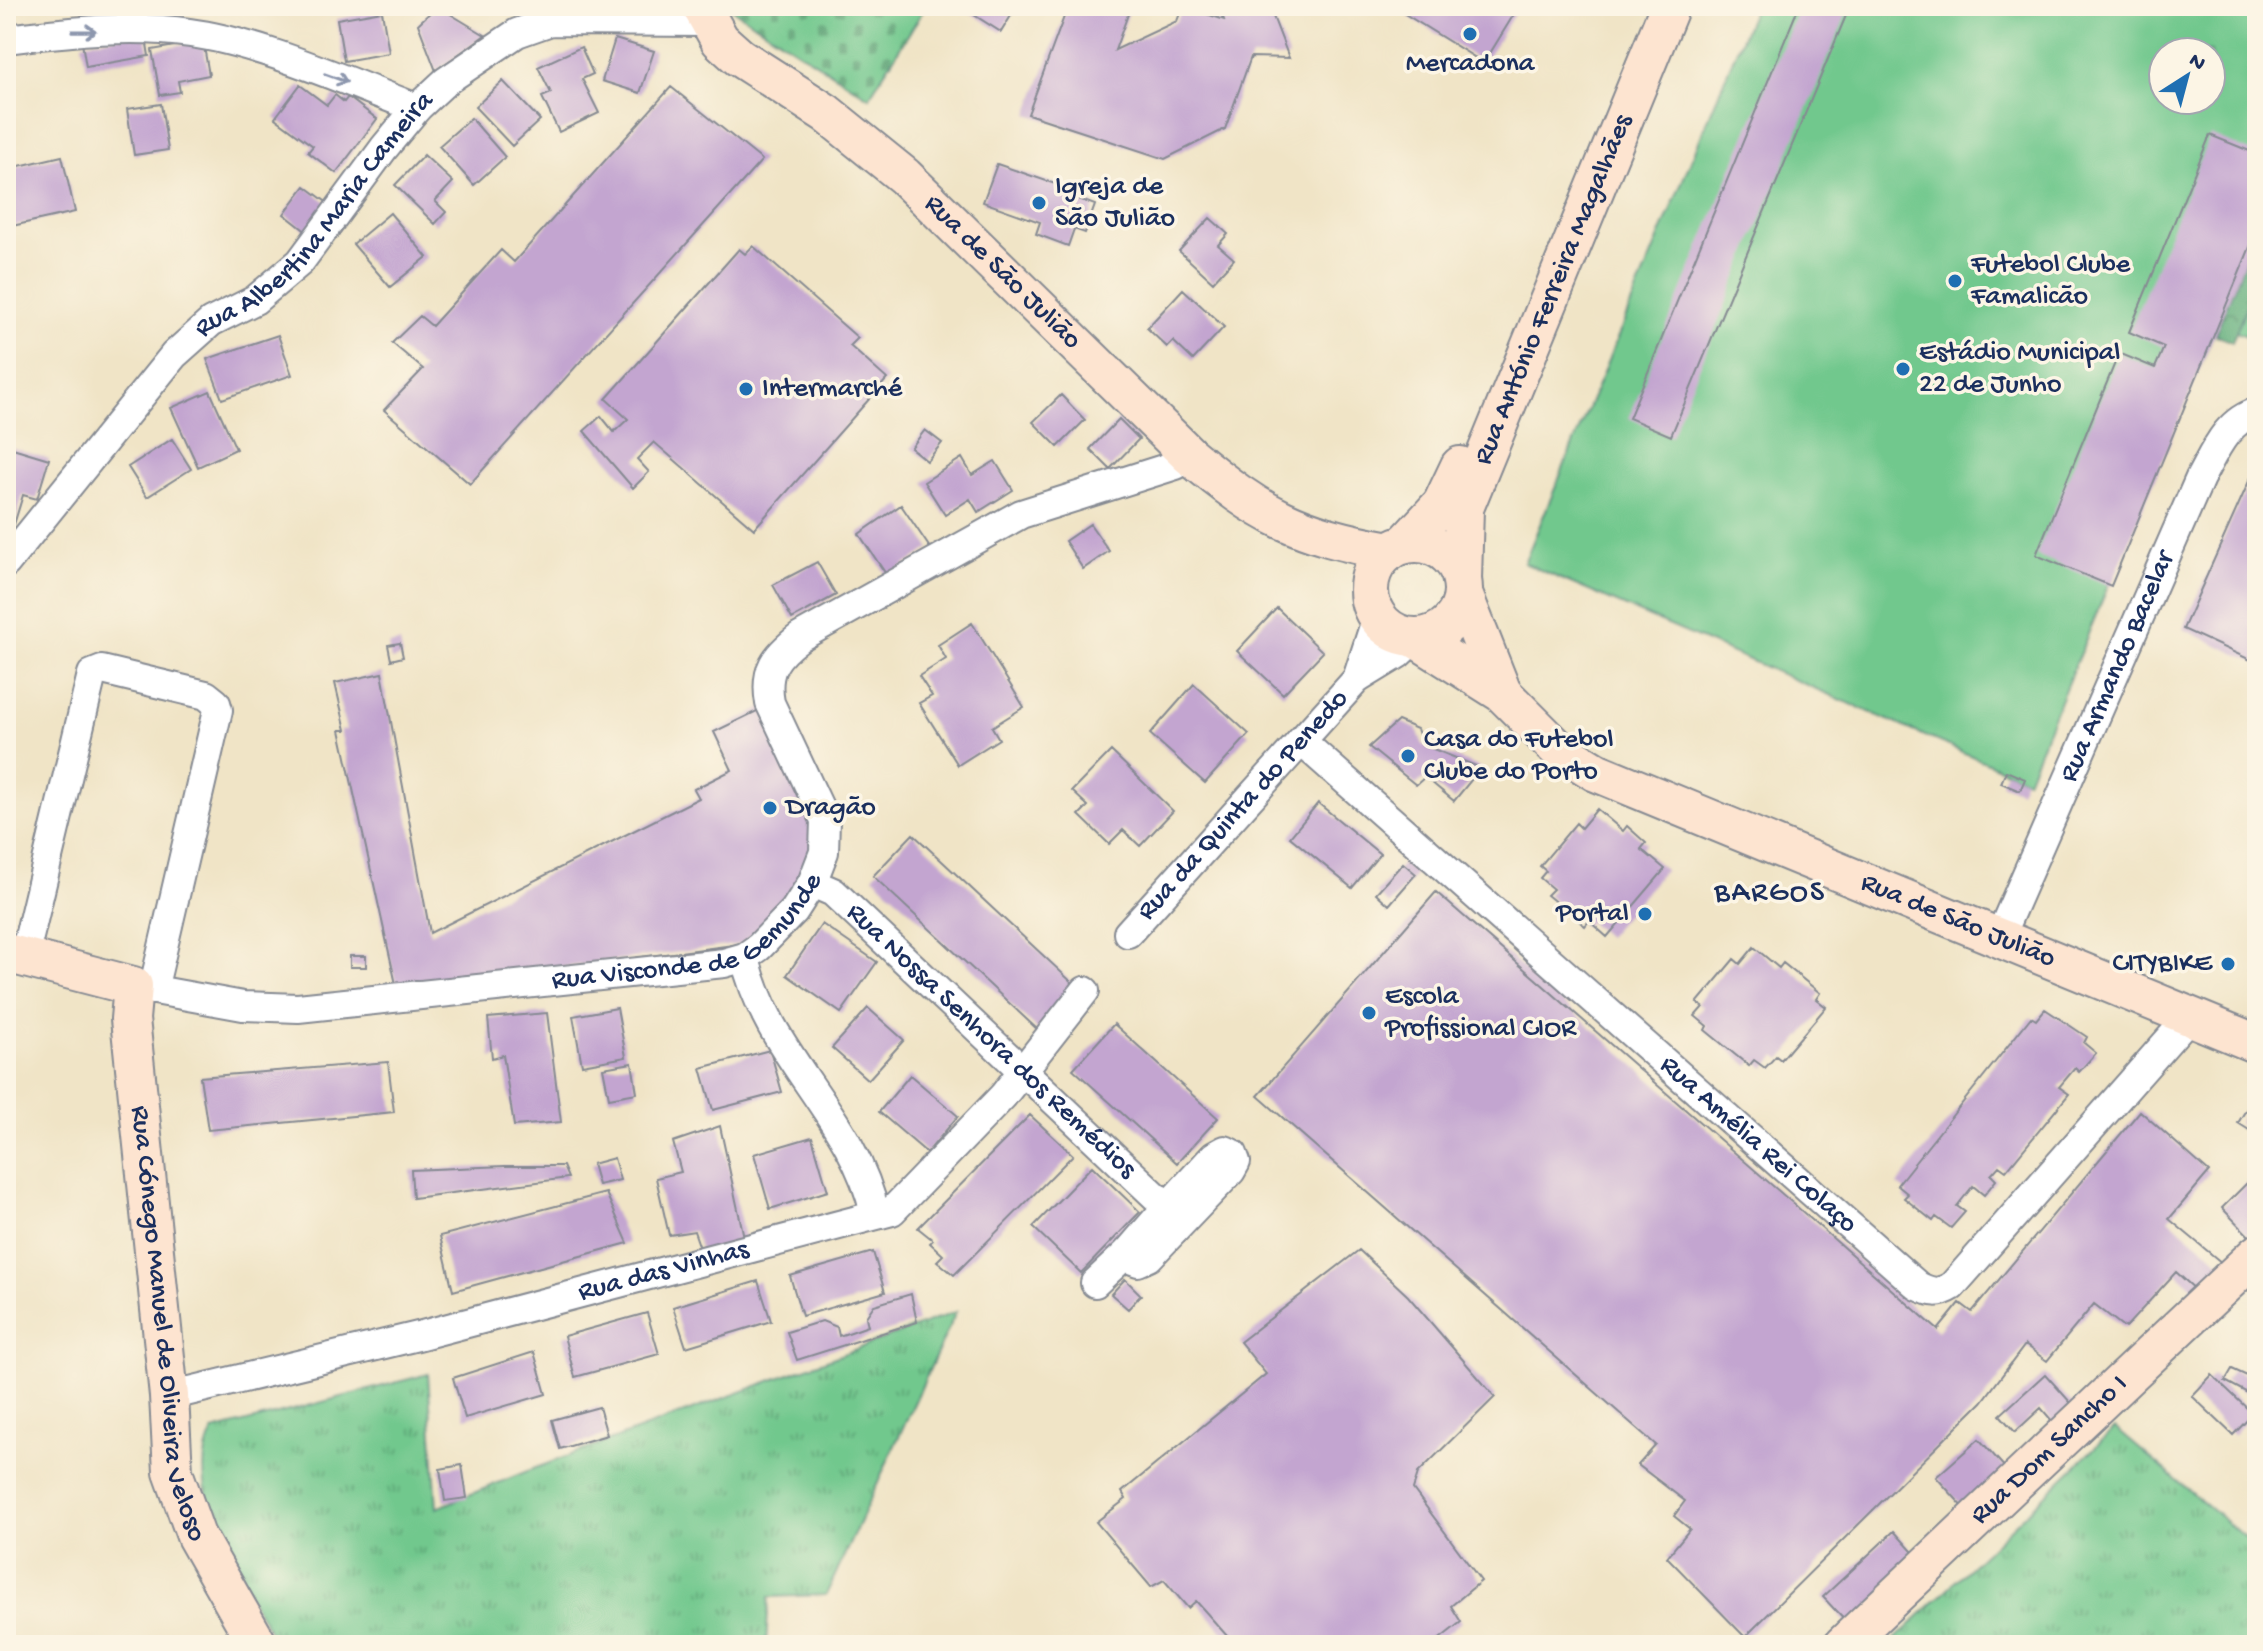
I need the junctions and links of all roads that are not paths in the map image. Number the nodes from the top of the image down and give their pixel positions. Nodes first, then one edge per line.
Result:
1 (1643, 6) edge
2 (1670, 6) edge
3 (704, 14) edge
4 (6, 39) edge
5 (417, 108) junction
6 (2257, 412) edge
7 (1189, 455) junction
8 (1296, 528) junction
9 (1398, 548) junction
10 (6, 563) edge
11 (1462, 587) junction
12 (1374, 610) junction
13 (1415, 638) junction
14 (1357, 679) junction
15 (1502, 693) junction
16 (1301, 741) junction
17 (812, 883) junction
18 (1128, 933) dead end
19 (1999, 938) junction
20 (15, 956) edge
21 (745, 957) junction
22 (143, 988) junction
23 (1085, 991) dead end
24 (2190, 1016) junction
25 (2257, 1044) edge
26 (1024, 1068) junction
27 (1167, 1207) junction
28 (875, 1214) junction
29 (1128, 1252) junction
30 (2257, 1254) edge
31 (1095, 1283) dead end
32 (169, 1396) junction
33 (258, 1645) edge
34 (1843, 1645) edge

1 - 9 street, Rua António Ferreira Magalhães
2 - 11 street, Rua António Ferreira Magalhães
3 - 5 street, Rua Albertina Maria Cameira
3 - 7 street, Rua de São Julião
4 -> 5 street
5 - 10 street, Rua Albertina Maria Cameira
6 - 19 street, Rua Armando Bacelar
7 - 8 street, Rua de São Julião
7 - 17 street, Rua Visconde de Gemunde
8 - 9 street, Rua de São Julião
8 - 12 street, Rua de São Julião
9 - 11 street
9 - 12 street
11 - 13 street
11 - 15 street, Rua de São Julião
12 - 13 street
12 - 14 street, Rua da Quinta do Penedo
13 - 14 street, Rua da Quinta do Penedo
13 - 15 street, Rua de São Julião
14 - 16 street, Rua da Quinta do Penedo
15 - 19 street, Rua de São Julião
16 - 18 street, Rua da Quinta do Penedo
16 - 24 street, Rua Amélia Rei Colaço
17 - 21 street, Rua Visconde de Gemunde
17 - 26 street, Rua Nossa Senhora dos Remédios
19 - 24 street, Rua de São Julião
20 - 22 street, Rua Visconde de Gemunde
20 - 22 street
21 - 22 street, Rua Visconde de Gemunde
21 - 28 street
22 - 32 street, Rua Cónego Manuel de Oliveira Veloso
23 - 26 street, Rua das Vinhas
24 - 25 street, Rua de São Julião
26 - 27 street, Rua Nossa Senhora dos Remédios
26 - 28 street, Rua das Vinhas
27 - 29 street
27 - 29 street
28 - 32 street, Rua das Vinhas
29 - 31 street
30 - 34 street, Rua Dom Sancho I
32 - 33 street, Rua Cónego Manuel de Oliveira Veloso

